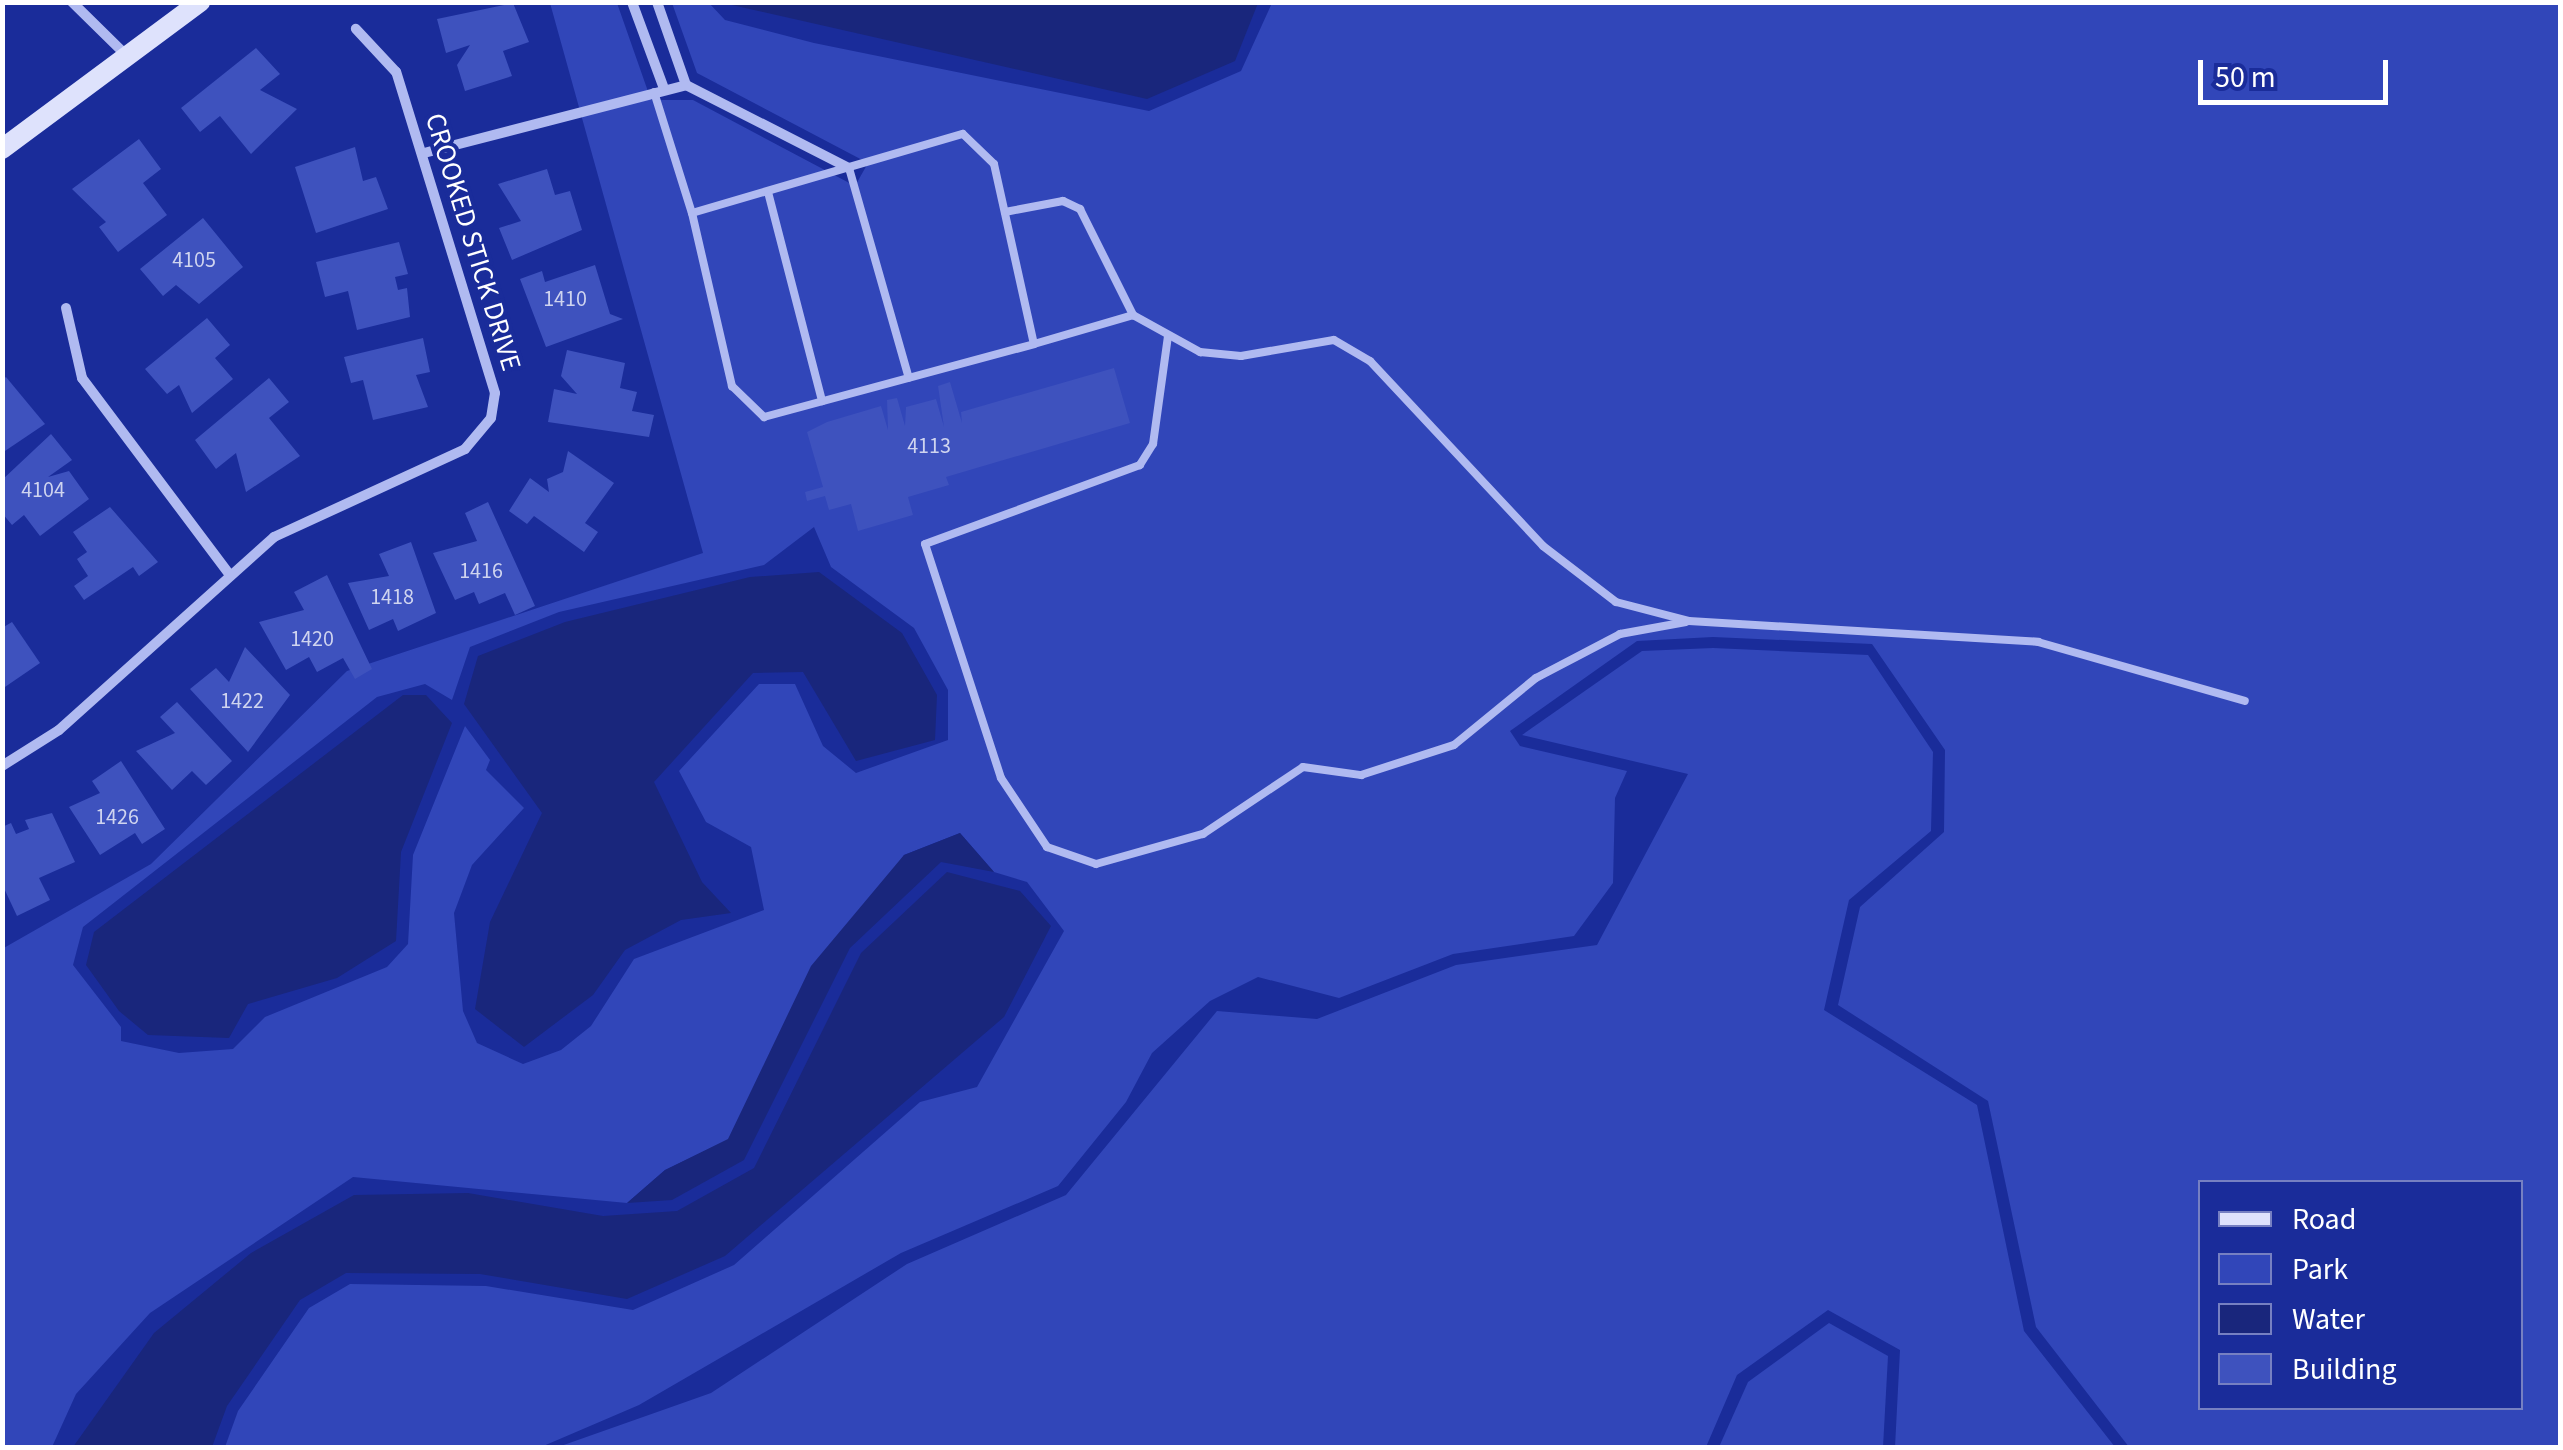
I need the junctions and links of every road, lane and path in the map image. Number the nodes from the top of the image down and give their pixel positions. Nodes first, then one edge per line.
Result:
1 (72, 2) edge
2 (200, 2) edge
3 (632, 2) edge
4 (657, 2) edge
5 (356, 29) dead end
6 (126, 55) junction
7 (686, 85) junction
8 (658, 88) junction
9 (2, 149) edge
10 (424, 153) junction
11 (849, 168) junction
12 (768, 192) junction
13 (1005, 212) junction
14 (692, 213) junction
15 (66, 308) dead end
16 (1133, 315) junction
17 (1168, 336) junction
18 (1034, 344) junction
19 (908, 378) junction
20 (822, 401) junction
21 (230, 575) junction
22 (1690, 622) junction
23 (2245, 701) dead end
24 (2, 766) edge

1 - 6 street
2 - 6 street
3 - 8 street
4 - 7 street
5 - 10 street, CROOKED STICK DRIVE
6 - 9 street
7 - 8 street
7 - 11 street
8 - 10 street
8 - 14 lane
10 - 21 street, CROOKED STICK DRIVE
11 - 12 lane
11 - 13 lane
11 - 19 lane
12 - 14 lane
12 - 20 lane
13 - 16 lane
13 - 18 lane
14 - 20 lane
15 - 21 street
16 - 17 lane
16 - 18 lane
17 - 22 lane
17 - 22 lane
18 - 19 lane
19 - 20 lane
21 - 24 street, CROOKED STICK DRIVE
22 - 23 lane

